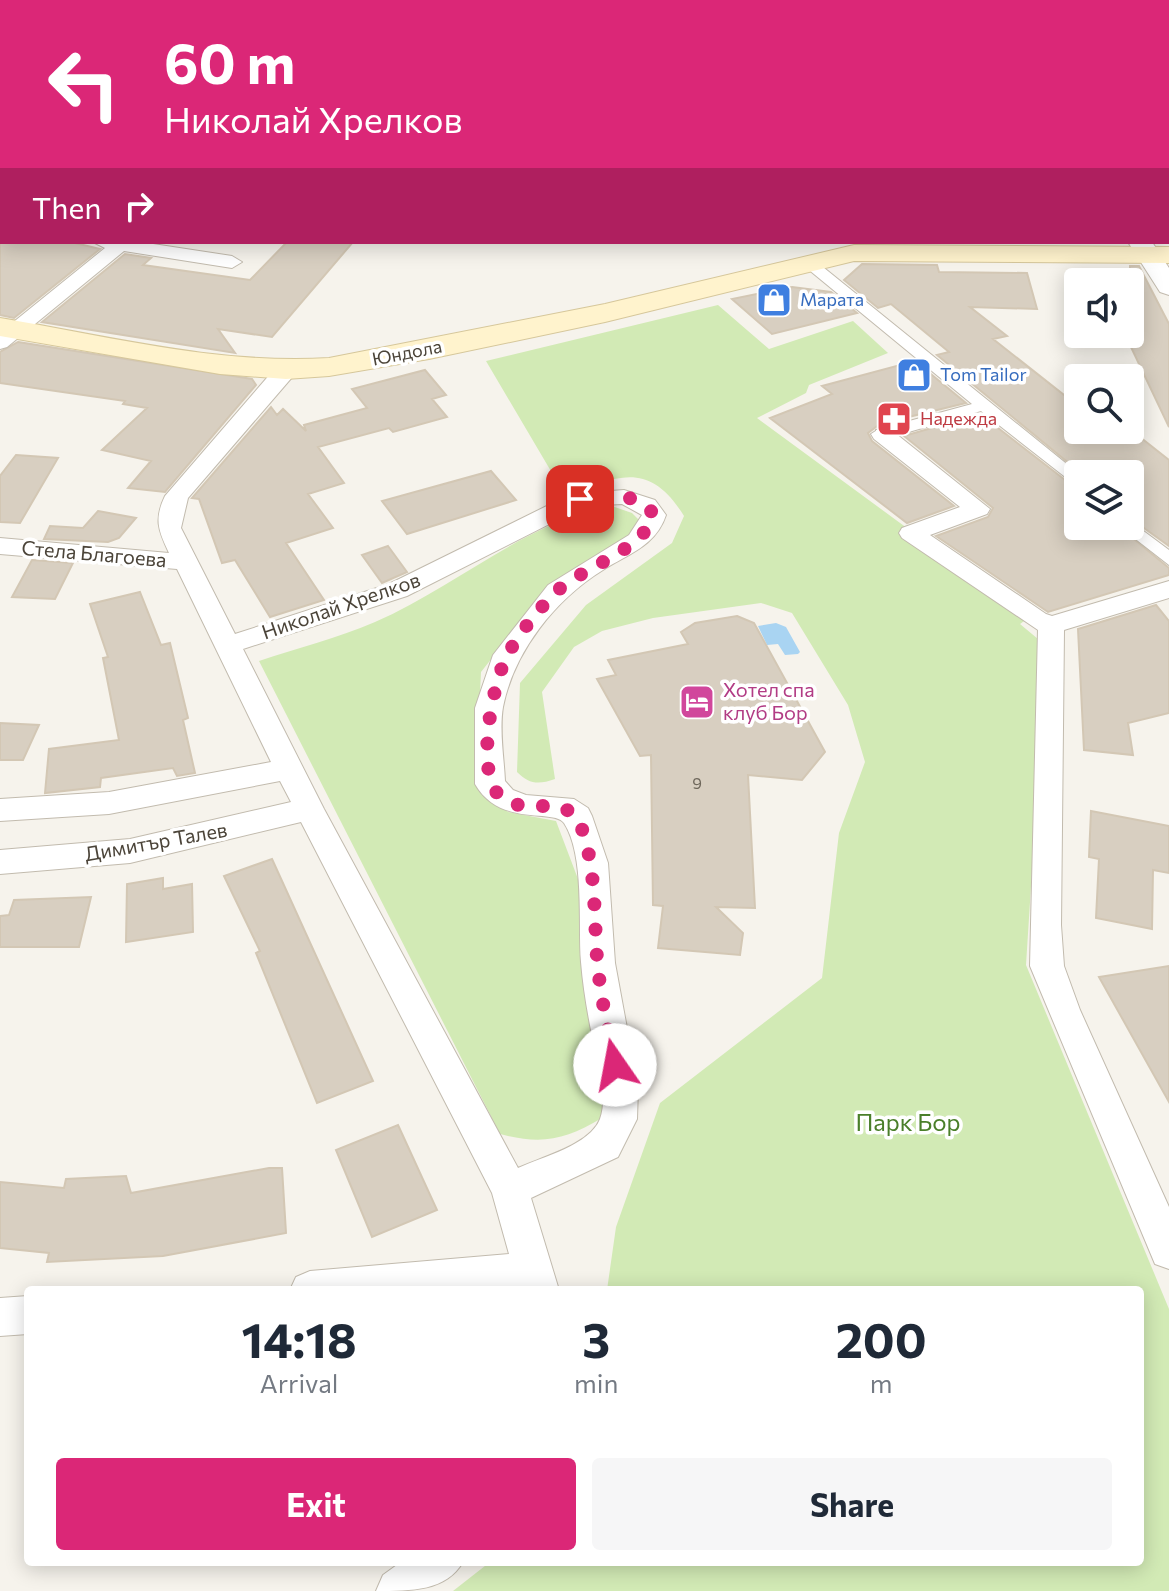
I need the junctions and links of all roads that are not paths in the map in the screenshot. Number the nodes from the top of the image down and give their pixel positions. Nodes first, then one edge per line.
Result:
1 (110, 244) edge
2 (117, 244) edge
3 (1153, 251) edge
4 (232, 262) dead end
5 (808, 262) junction
6 (1169, 287) edge
7 (5, 333) edge
8 (286, 370) junction
9 (985, 405) junction
10 (882, 434) joint
11 (1064, 470) edge
12 (1144, 538) edge
13 (0, 546) edge
14 (1169, 559) edge
15 (187, 562) junction
16 (1169, 589) edge
17 (1051, 625) junction
18 (228, 645) junction
19 (288, 769) junction
20 (309, 809) junction
21 (0, 810) edge
22 (0, 862) edge
23 (510, 1190) junction
24 (1169, 1251) edge
25 (537, 1280) edge
26 (401, 1286) edge
27 (24, 1315) edge
28 (0, 1317) edge
29 (434, 1566) edge
30 (399, 1591) edge

1 - 7 street
2 - 4 street
3 - 5 main road, Юндола
3 - 6 street
5 - 8 main road, Юндола
5 - 9 street
7 - 8 main road, Юндола
8 - 15 street
9 - 10 street
9 - 11 street
10 - 17 street
12 - 14 street
13 - 15 street, Стела Благоева
15 - 18 street
16 - 17 street
17 - 24 street
18 - 19 street
18 - 23 street, Николай Хрелков
19 - 20 street
19 - 21 street
20 - 22 street, Димитър Талев
20 - 23 street
23 - 25 street
25 - 26 street
27 - 28 street
29 - 30 street

